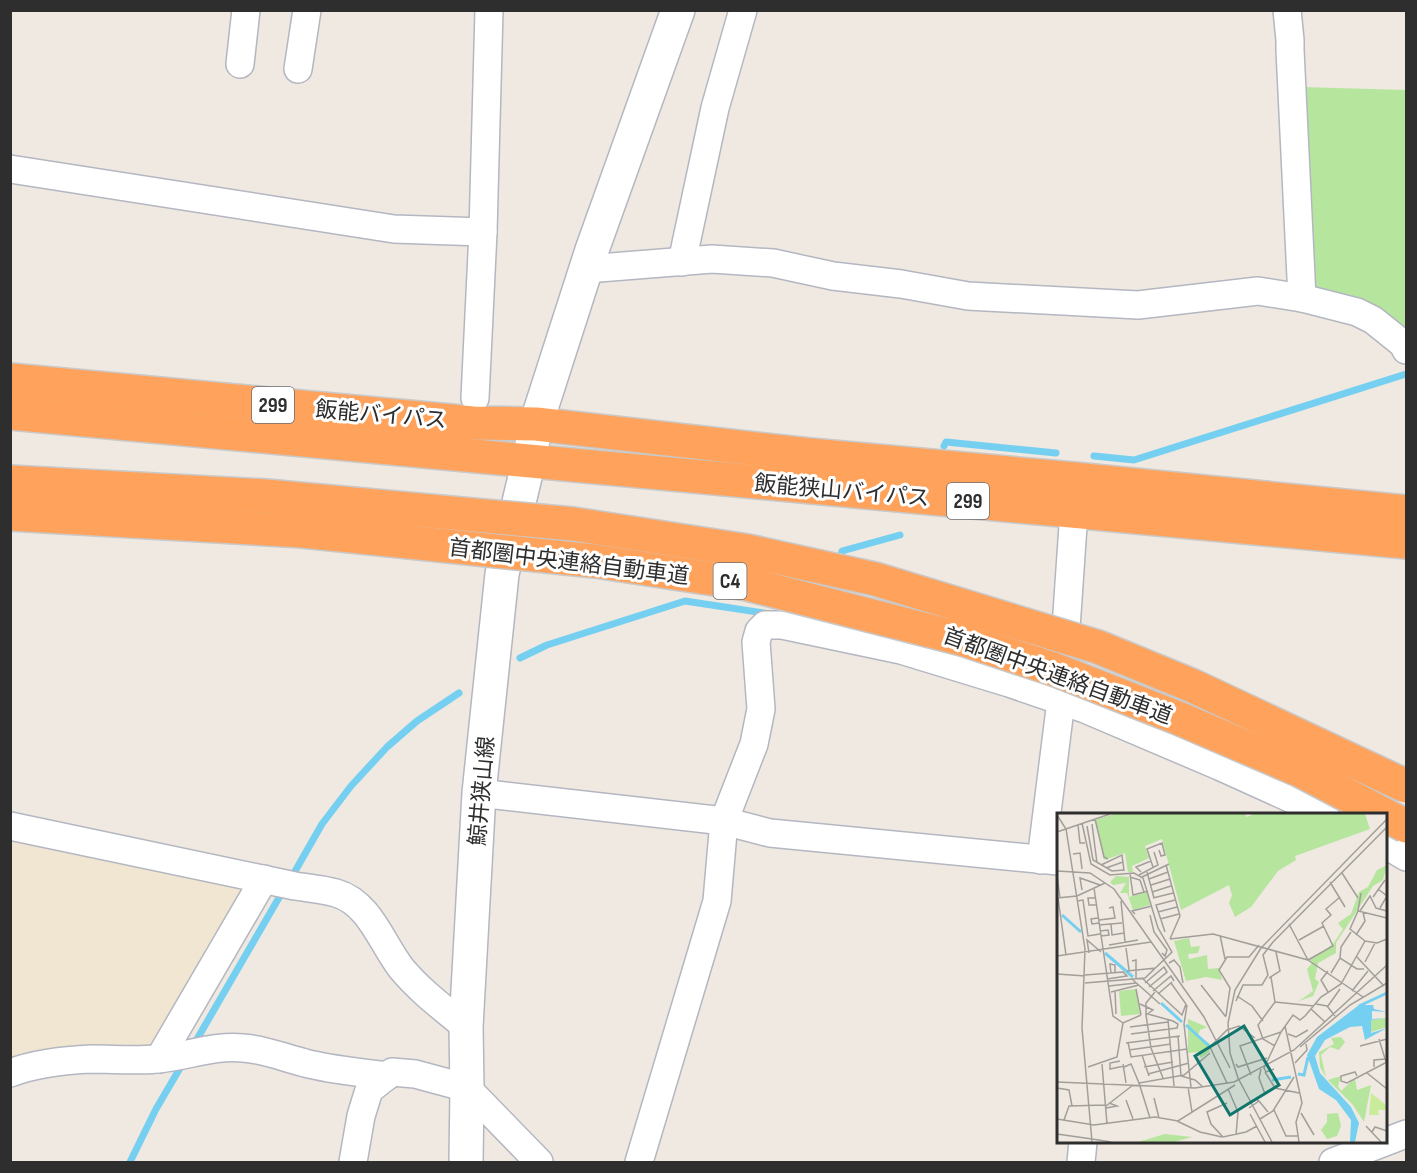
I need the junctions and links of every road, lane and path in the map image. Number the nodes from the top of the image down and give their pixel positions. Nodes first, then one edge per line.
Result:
1 (246, 10) edge
2 (307, 10) edge
3 (489, 10) edge
4 (678, 10) edge
5 (743, 10) edge
6 (1287, 10) edge
7 (240, 64) dead end
8 (298, 69) dead end
9 (10, 169) edge
10 (483, 232) junction
11 (682, 262) junction
12 (586, 270) junction
13 (1302, 298) junction
14 (1407, 350) edge
15 (10, 380) edge
16 (475, 398) dead end
17 (10, 413) edge
18 (536, 424) junction
19 (529, 460) junction
20 (10, 482) edge
21 (1074, 511) junction
22 (1407, 512) edge
23 (10, 514) edge
24 (1407, 542) edge
25 (1061, 701) junction
26 (1407, 786) edge
27 (479, 793) junction
28 (1323, 813) edge
29 (1382, 813) edge
30 (1387, 816) edge
31 (724, 821) junction
32 (10, 826) edge
33 (1407, 826) edge
34 (1387, 846) edge
35 (1407, 857) edge
36 (1050, 860) edge
37 (280, 883) junction
38 (466, 1027) junction
39 (159, 1059) junction
40 (10, 1073) edge
41 (387, 1076) junction
42 (467, 1088) junction
43 (1407, 1134) edge
44 (1387, 1142) edge
45 (1083, 1143) edge
46 (1383, 1143) edge
47 (353, 1162) edge
48 (466, 1162) edge
49 (539, 1162) edge
50 (639, 1162) edge
51 (1081, 1162) edge
52 (1333, 1162) edge

1 - 7 street
2 - 8 street
3 - 10 street
4 - 12 main road, 鯨井狭山線
5 - 11 street
6 - 13 street
9 - 10 street
10 - 16 street
11 - 12 street
11 - 13 street
12 - 18 main road, 鯨井狭山線
13 - 14 street
15 - 18 highway, 飯能バイパス / 299
17 - 19 highway, 飯能バイパス / 299
18 - 19 main road, 鯨井狭山線
18 - 22 highway, 飯能狭山バイパス / 299
19 - 21 highway, 飯能狭山バイパス / 299
19 - 27 main road, 鯨井狭山線
20 - 26 highway, 首都圏中央連絡自動車道 / C4, bridge
21 - 24 highway, 飯能狭山バイパス / 299
21 - 25 street
23 - 29 highway, 首都圏中央連絡自動車道 / C4, bridge
25 - 28 street
25 - 31 street
25 - 36 street
27 - 31 street
27 - 38 main road, 鯨井狭山線
30 - 33 highway, 首都圏中央連絡自動車道 / C4, bridge
31 - 36 street
31 - 50 street
32 - 37 street
34 - 35 street
37 - 38 street
37 - 39 street
38 - 42 main road, 鯨井狭山線
39 - 40 street
39 - 41 street
41 - 42 street
41 - 47 street
42 - 48 main road, 鯨井狭山線
42 - 49 street
43 - 44 street
45 - 51 street
46 - 52 street

